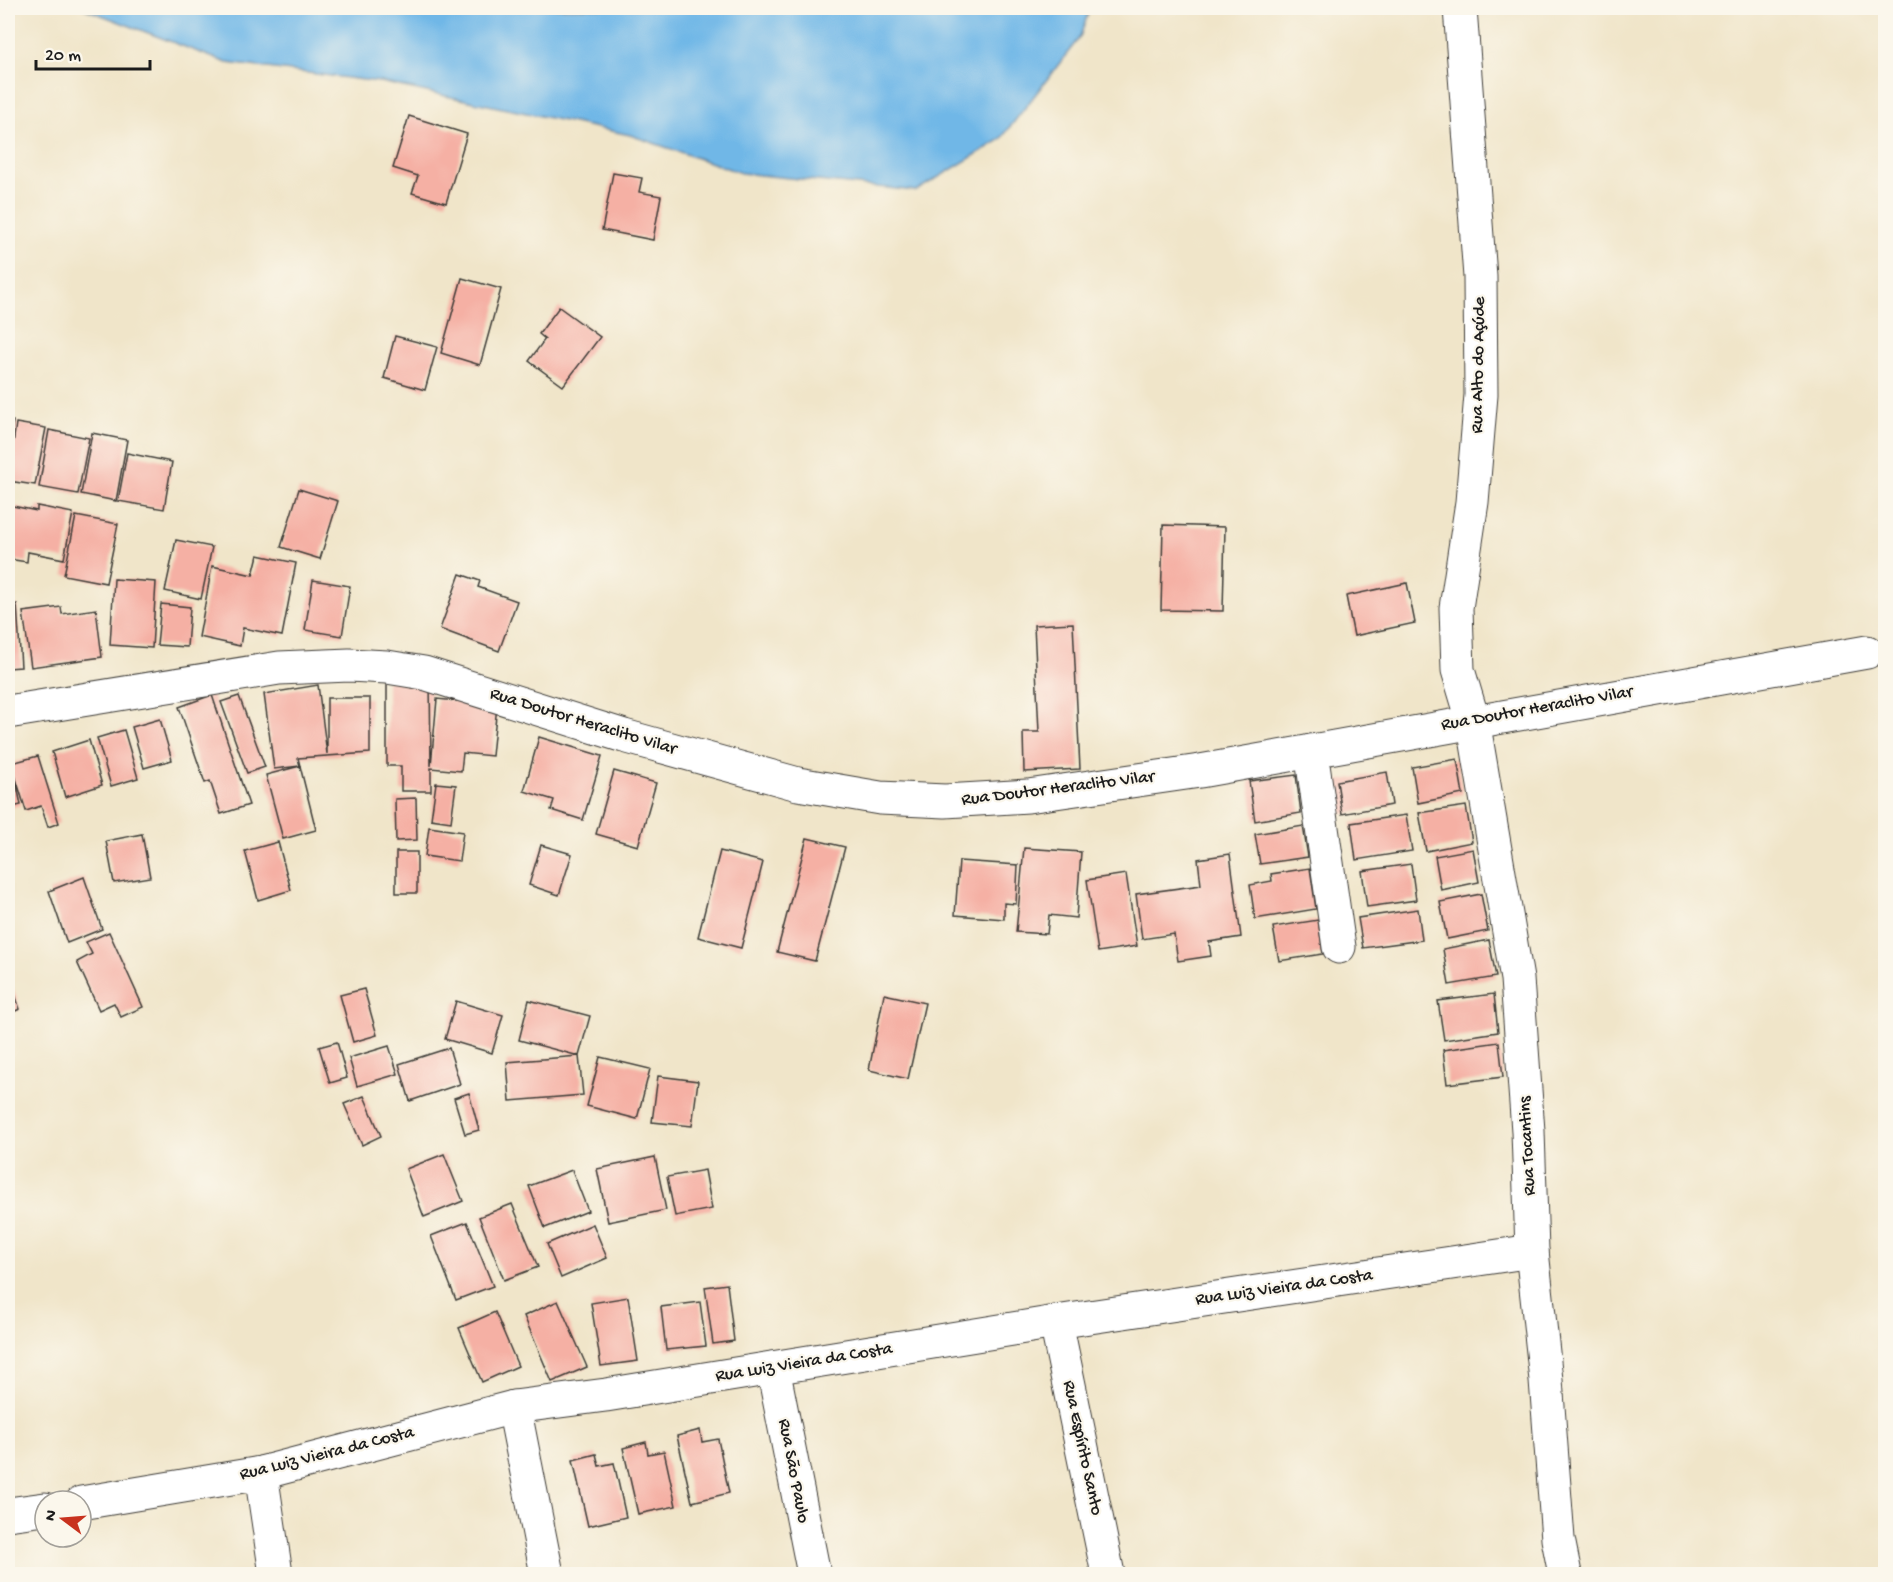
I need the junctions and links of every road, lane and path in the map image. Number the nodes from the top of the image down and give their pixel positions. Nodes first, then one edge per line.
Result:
1 (1460, 8) edge
2 (1867, 652) dead end
3 (8, 712) edge
4 (1473, 720) junction
5 (1311, 751) junction
6 (1339, 947) dead end
7 (1532, 1251) junction
8 (1056, 1322) junction
9 (773, 1368) junction
10 (514, 1407) junction
11 (261, 1473) junction
12 (93, 1501) edge
13 (33, 1511) edge
14 (8, 1515) edge
15 (276, 1575) edge
16 (547, 1575) edge
17 (814, 1575) edge
18 (1108, 1575) edge
19 (1565, 1575) edge

1 - 4 street, Rua Alto do Açúde
2 - 4 street, Rua Doutor Heraclito Vilar
3 - 5 street, Rua Doutor Heraclito Vilar
4 - 5 street, Rua Doutor Heraclito Vilar
4 - 7 street, Rua Tocantins
5 - 6 street
7 - 8 street, Rua Luiz Vieira da Costa
7 - 19 street, Rua Tocantins
8 - 9 street, Rua Luiz Vieira da Costa
8 - 18 street, Rua Espírito Santo
9 - 10 street, Rua Luiz Vieira da Costa
9 - 17 street, Rua São Paulo
10 - 11 street, Rua Luiz Vieira da Costa
10 - 16 street
11 - 12 street, Rua Luiz Vieira da Costa
11 - 15 street
13 - 14 street

